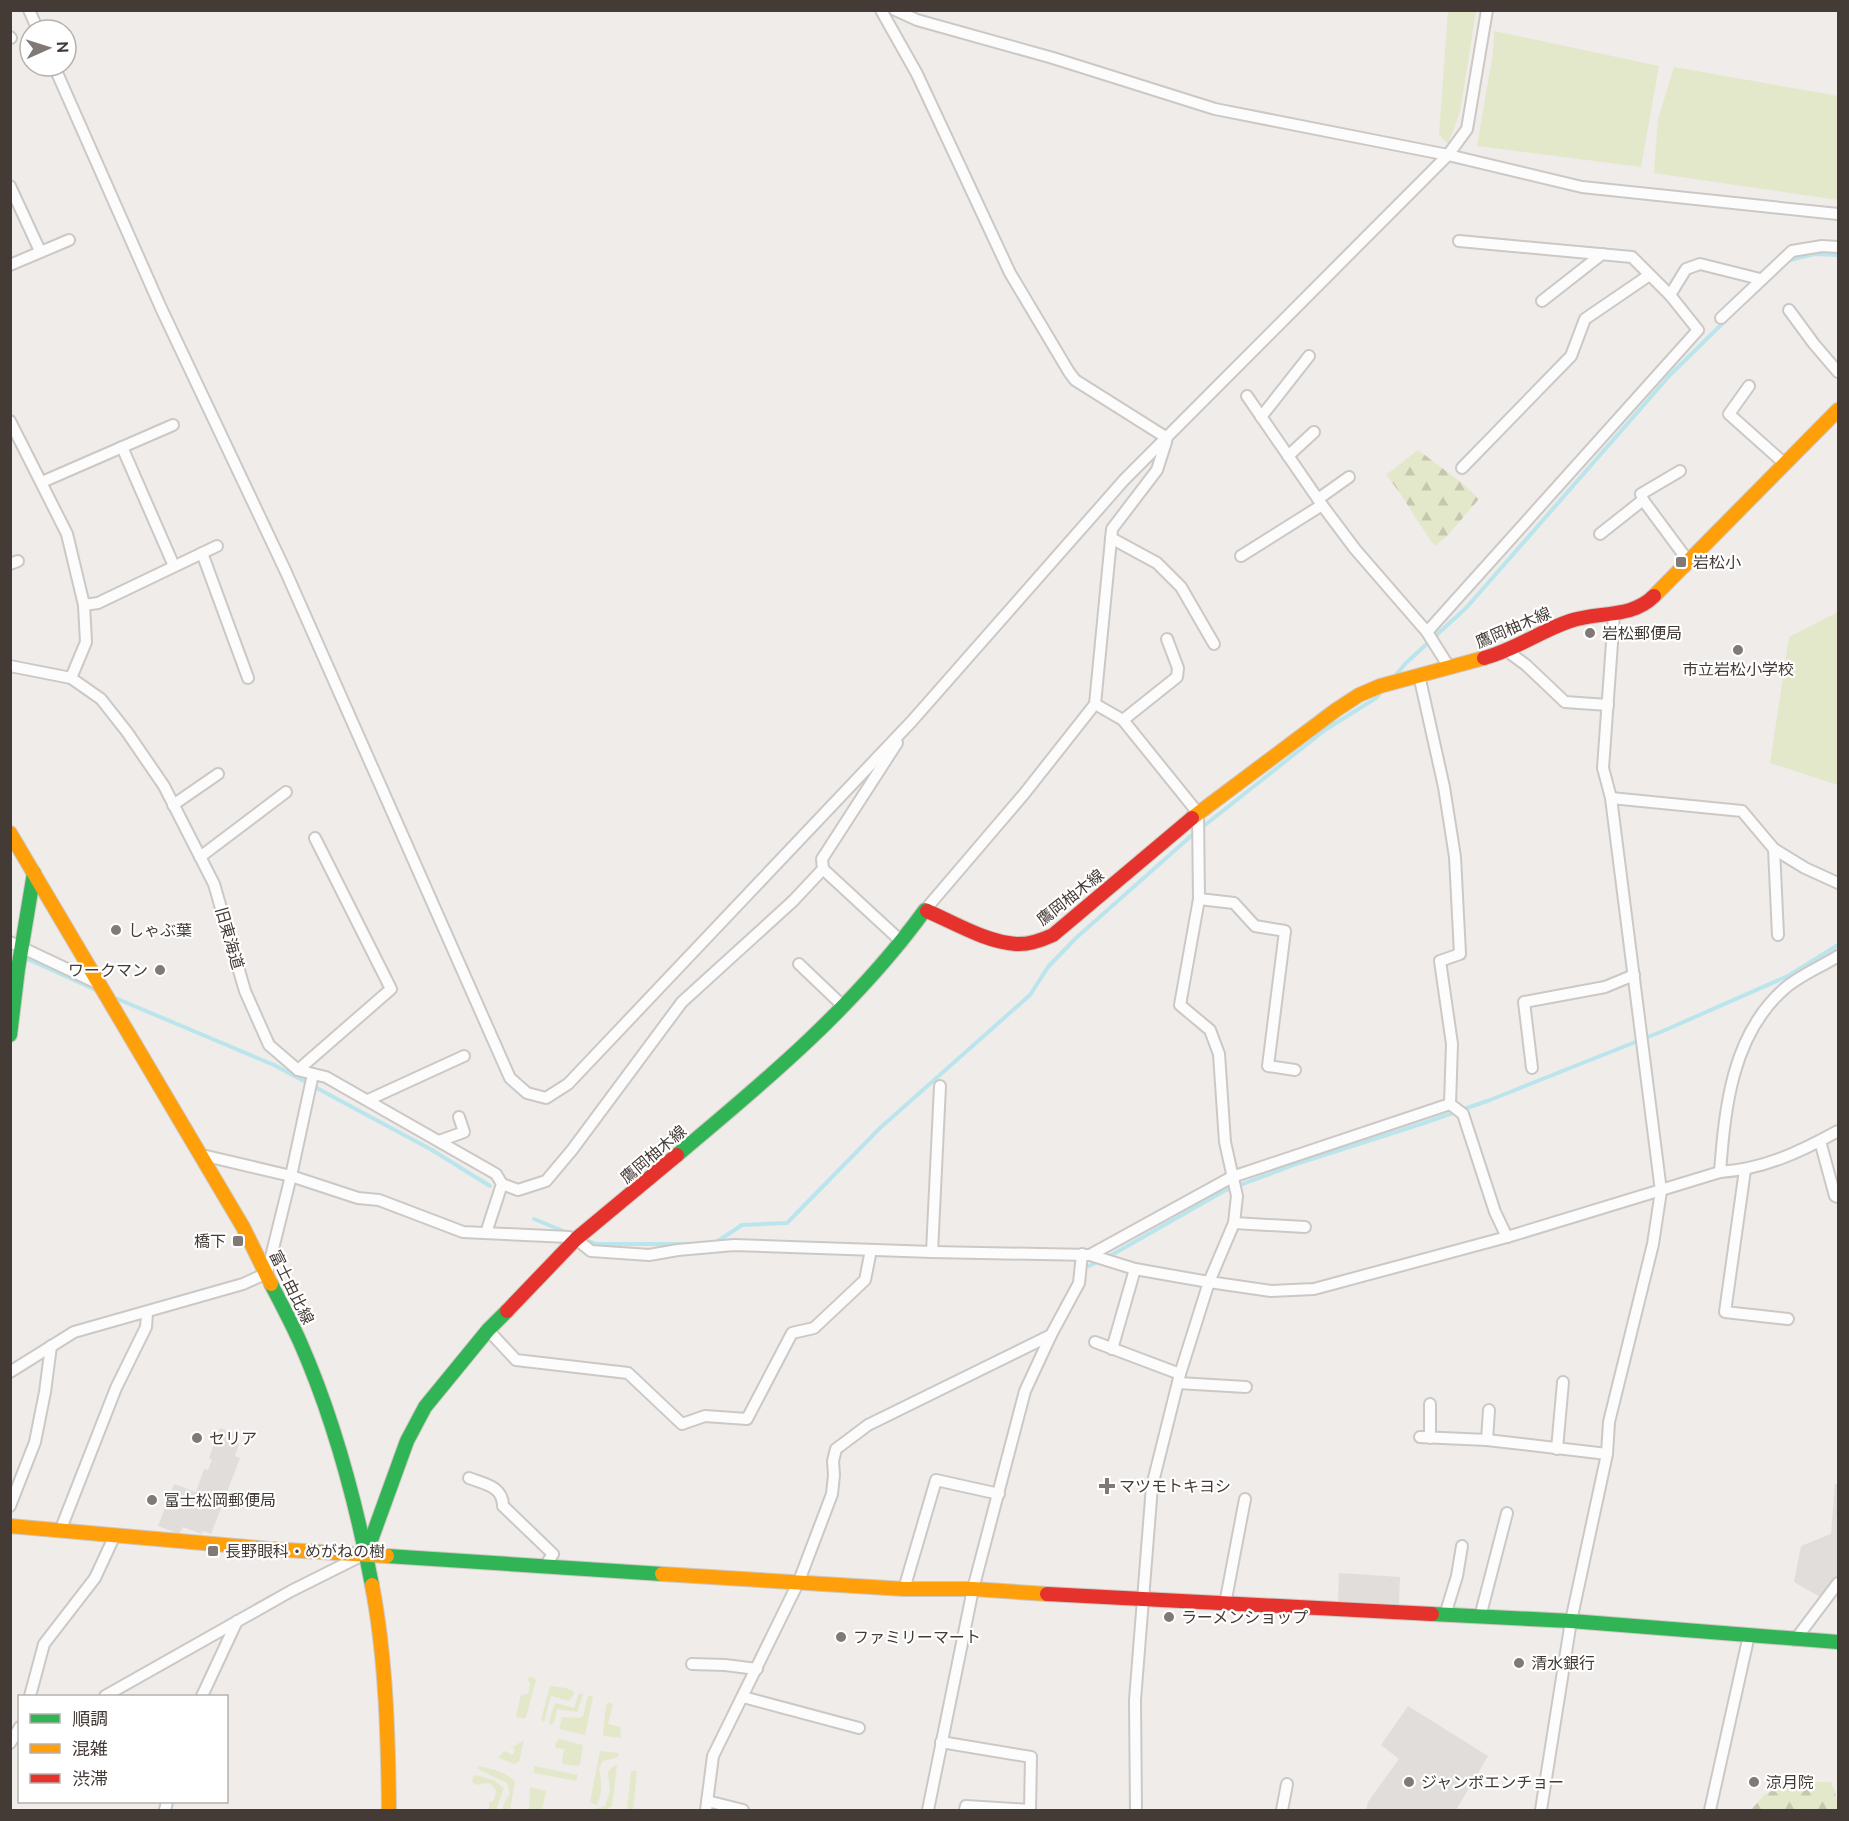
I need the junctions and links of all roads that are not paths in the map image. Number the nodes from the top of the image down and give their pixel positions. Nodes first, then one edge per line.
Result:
1 (881, 10) edge
2 (895, 10) edge
3 (1487, 10) edge
4 (59, 78) edge
5 (1448, 155) junction
6 (10, 186) edge
7 (1839, 214) edge
8 (69, 240) dead end
9 (1459, 241) dead end
10 (1839, 247) edge
11 (39, 251) junction
12 (1602, 254) junction
13 (10, 265) edge
14 (1648, 276) junction
15 (1760, 279) junction
16 (1670, 295) junction
17 (1542, 301) dead end
18 (1789, 310) dead end
19 (1720, 318) dead end
20 (1309, 356) dead end
21 (1839, 372) edge
22 (1749, 386) dead end
23 (1247, 396) dead end
24 (1839, 410) edge
25 (1261, 417) junction
26 (11, 423) edge
27 (173, 425) dead end
28 (1314, 432) dead end
29 (1167, 438) junction
30 (122, 447) junction
31 (1288, 456) junction
32 (1785, 464) junction
33 (1462, 468) dead end
34 (1680, 471) dead end
35 (1349, 477) dead end
36 (42, 482) junction
37 (1642, 500) junction
38 (1320, 502) junction
39 (1600, 534) dead end
40 (1111, 538) junction
41 (217, 546) dead end
42 (202, 553) junction
43 (1241, 556) dead end
44 (1689, 562) junction
45 (174, 566) junction
46 (84, 605) junction
47 (1614, 615) junction
48 (1427, 632) junction
49 (1167, 639) dead end
50 (1214, 644) dead end
51 (1507, 651) junction
52 (10, 666) edge
53 (1449, 667) junction
54 (1419, 675) junction
55 (71, 678) junction
56 (248, 678) dead end
57 (1095, 704) junction
58 (1608, 705) junction
59 (1123, 720) junction
60 (912, 721) junction
61 (218, 774) dead end
62 (286, 792) dead end
63 (1611, 798) junction
64 (173, 805) junction
65 (1198, 813) junction
66 (10, 833) edge
67 (315, 838) dead end
68 (1774, 849) junction
69 (201, 857) junction
70 (823, 869) junction
71 (34, 873) junction
72 (1839, 883) edge
73 (1199, 899) junction
74 (925, 910) junction
75 (1778, 935) dead end
76 (902, 942) junction
77 (18, 946) edge
78 (1839, 956) edge
79 (799, 964) dead end
80 (1634, 975) junction
81 (101, 985) junction
82 (843, 1006) junction
83 (12, 1009) edge
84 (10, 1035) edge
85 (464, 1056) dead end
86 (1532, 1068) dead end
87 (298, 1070) junction
88 (1295, 1070) dead end
89 (313, 1074) junction
90 (940, 1086) dead end
91 (368, 1100) junction
92 (1451, 1105) junction
93 (459, 1118) dead end
94 (1839, 1131) edge
95 (439, 1141) junction
96 (1820, 1141) junction
97 (202, 1155) junction
98 (1745, 1170) junction
99 (1719, 1172) junction
100 (291, 1176) junction
101 (1232, 1177) junction
102 (502, 1184) junction
103 (1661, 1191) junction
104 (1839, 1197) edge
105 (1234, 1223) junction
106 (1305, 1227) dead end
107 (486, 1233) junction
108 (1507, 1237) junction
109 (576, 1239) junction
110 (871, 1250) junction
111 (932, 1252) junction
112 (1089, 1255) junction
113 (1135, 1269) junction
114 (267, 1273) junction
115 (1209, 1282) junction
116 (147, 1313) junction
117 (1788, 1319) dead end
118 (488, 1330) junction
119 (1051, 1335) junction
120 (1095, 1342) dead end
121 (51, 1346) junction
122 (1112, 1349) junction
123 (10, 1372) edge
124 (1179, 1378) junction
125 (1563, 1383) dead end
126 (1246, 1387) dead end
127 (1430, 1404) dead end
128 (1489, 1410) dead end
129 (1487, 1440) junction
130 (1557, 1449) junction
131 (1607, 1454) junction
132 (469, 1478) dead end
133 (999, 1494) junction
134 (1245, 1499) dead end
135 (10, 1506) edge
136 (1507, 1513) dead end
137 (10, 1526) edge
138 (60, 1531) junction
139 (115, 1535) junction
140 (1462, 1546) dead end
141 (366, 1554) junction
142 (545, 1566) junction
143 (799, 1581) junction
144 (1839, 1583) edge
145 (904, 1589) junction
146 (973, 1589) junction
147 (1143, 1600) junction
148 (1225, 1604) junction
149 (1445, 1615) junction
150 (1480, 1617) junction
151 (237, 1621) junction
152 (1571, 1621) junction
153 (1749, 1635) junction
154 (1795, 1640) junction
155 (1839, 1642) edge
156 (692, 1664) dead end
157 (757, 1669) junction
158 (30, 1695) edge
159 (107, 1695) edge
160 (202, 1695) edge
161 (743, 1697) junction
162 (859, 1728) dead end
163 (18, 1730) edge
164 (940, 1742) junction
165 (10, 1743) edge
166 (1287, 1784) dead end
167 (706, 1806) edge
168 (389, 1810) edge
169 (742, 1810) edge
170 (928, 1810) edge
171 (965, 1810) edge
172 (1030, 1810) edge
173 (1136, 1810) edge
174 (1282, 1810) edge
175 (1541, 1810) edge
176 (1710, 1810) edge

1 - 29 street
2 - 5 street
3 - 5 street
4 - 60 street
5 - 7 street
5 - 29 street
6 - 11 street
8 - 11 street
9 - 12 street
10 - 15 street
11 - 13 street
12 - 14 street
12 - 17 street
14 - 16 street
14 - 33 street
15 - 16 street
15 - 19 street
16 - 48 street
18 - 21 street
20 - 25 street
22 - 32 street
23 - 25 street
24 - 32 main road, 鷹岡柚木線
25 - 31 street
26 - 36 street
27 - 30 street
28 - 31 street
29 - 40 street
29 - 60 street
30 - 36 street
30 - 45 street
31 - 38 street
32 - 44 main road, 鷹岡柚木線
34 - 37 street
35 - 38 street
36 - 46 street
37 - 39 street
37 - 44 street
38 - 43 street
38 - 48 street
40 - 50 street
40 - 57 street
41 - 42 street
42 - 45 street
42 - 56 street
44 - 47 main road, 鷹岡柚木線
45 - 46 street
46 - 55 street
47 - 51 main road, 鷹岡柚木線
47 - 58 street
48 - 53 street
49 - 59 street
51 - 53 main road, 鷹岡柚木線
51 - 58 street
52 - 55 street, 旧東海道
53 - 54 main road, 鷹岡柚木線
54 - 65 main road, 鷹岡柚木線
54 - 92 street
55 - 64 street, 旧東海道
57 - 59 street
57 - 74 street
58 - 63 street
59 - 65 street
60 - 70 street
61 - 64 street
62 - 69 street
63 - 68 street
63 - 80 street
64 - 69 street, 旧東海道
65 - 73 street
65 - 74 main road, 鷹岡柚木線
66 - 71 main road, 富士由比線
67 - 87 street
68 - 72 street
68 - 75 street
69 - 87 street, 旧東海道
70 - 76 street
70 - 102 street
71 - 77 main road
71 - 81 main road, 富士由比線
73 - 88 street
73 - 101 street
74 - 76 main road, 鷹岡柚木線
76 - 82 main road, 鷹岡柚木線
77 - 81 street
77 - 83 main road
78 - 99 street
79 - 82 street
80 - 86 street
80 - 103 street
81 - 97 main road, 富士由比線
82 - 109 main road, 鷹岡柚木線
83 - 84 main road
85 - 91 street
87 - 89 street, 旧東海道
89 - 91 street, 旧東海道
89 - 100 street
90 - 111 street
91 - 95 street, 旧東海道
92 - 101 street
92 - 108 street
93 - 95 street
94 - 96 street
95 - 102 street, 旧東海道
96 - 98 street
96 - 104 street
97 - 100 street
97 - 114 main road, 富士由比線
98 - 99 street
98 - 117 street
99 - 103 street
100 - 107 street
100 - 114 street
101 - 105 street
101 - 112 street
102 - 107 street
103 - 108 street
103 - 131 street
105 - 106 street
105 - 115 street
107 - 109 street
108 - 115 street
109 - 110 street
109 - 118 main road, 鷹岡柚木線
110 - 111 street
110 - 118 street
111 - 112 street
112 - 113 street
112 - 119 street
113 - 115 street
113 - 122 street
114 - 116 street
114 - 141 main road, 富士由比線
115 - 124 street
116 - 121 street
116 - 138 street
118 - 141 main road, 鷹岡柚木線
119 - 133 street
119 - 143 street
120 - 122 street
121 - 123 street
121 - 135 street
122 - 124 street
124 - 126 street
124 - 147 street
125 - 130 street
127 - 129 street
128 - 129 street
129 - 130 street
130 - 131 street
131 - 152 street
132 - 142 street
133 - 145 street
133 - 146 street
134 - 148 street
136 - 150 street
137 - 138 main road
138 - 139 main road
139 - 141 main road
139 - 158 street
140 - 149 street
141 - 142 main road
141 - 151 street
141 - 168 main road, 富士由比線
142 - 143 main road
143 - 145 main road
143 - 157 street
144 - 154 street
145 - 146 main road
146 - 147 main road
146 - 164 street
147 - 148 main road
147 - 173 street
148 - 149 main road
149 - 150 main road
150 - 152 main road
151 - 159 street
151 - 160 street
152 - 153 main road
152 - 175 street
153 - 154 main road
153 - 176 street
154 - 155 main road
156 - 157 street
157 - 161 street
161 - 162 street
161 - 167 street
163 - 165 street
164 - 170 street
164 - 172 street
166 - 174 street
167 - 169 street
171 - 172 street

